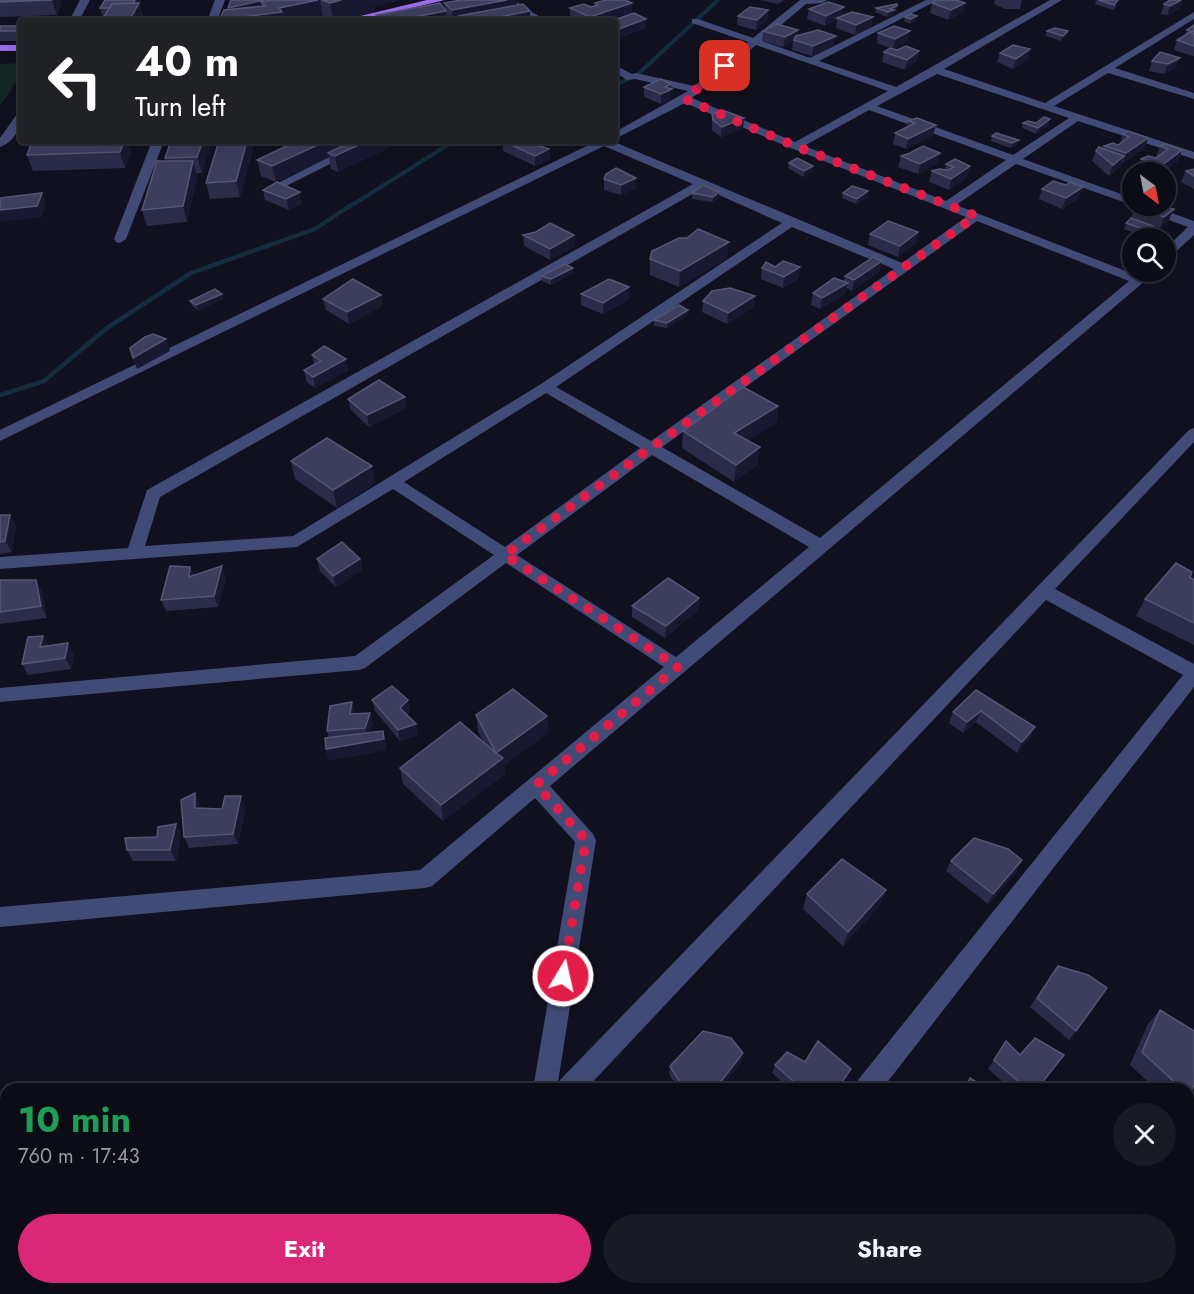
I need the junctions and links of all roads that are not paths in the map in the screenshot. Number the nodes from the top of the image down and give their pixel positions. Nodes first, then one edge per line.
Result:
1 (85, 0) edge
2 (220, 0) edge
3 (508, 0) edge
4 (822, 0) edge
5 (933, 0) edge
6 (1057, 0) edge
7 (442, 4) edge
8 (1194, 15) edge
9 (76, 18) edge
10 (213, 18) edge
11 (365, 18) edge
12 (389, 18) edge
13 (536, 18) edge
14 (695, 21) dead end
15 (755, 42) junction
16 (0, 48) edge
17 (18, 48) edge
18 (0, 57) edge
19 (18, 57) edge
20 (813, 60) junction
21 (1107, 69) junction
22 (618, 70) edge
23 (936, 70) junction
24 (696, 90) junction
25 (897, 91) junction
26 (1194, 96) edge
27 (685, 99) junction
28 (868, 106) junction
29 (1046, 107) junction
30 (1077, 117) junction
31 (16, 133) edge
32 (618, 135) edge
33 (0, 144) edge
34 (157, 144) edge
35 (364, 144) edge
36 (600, 144) edge
37 (617, 144) edge
38 (795, 146) junction
39 (1194, 156) edge
40 (1014, 159) junction
41 (702, 184) junction
42 (270, 190) edge
43 (1122, 198) edge
44 (947, 205) junction
45 (976, 216) junction
46 (1168, 216) edge
47 (791, 222) junction
48 (1194, 226) edge
49 (120, 239) dead end
50 (1176, 244) edge
51 (903, 268) junction
52 (1122, 269) edge
53 (1135, 282) edge
54 (546, 387) junction
55 (1194, 433) edge
56 (0, 436) edge
57 (649, 449) junction
58 (393, 482) junction
59 (821, 546) junction
60 (135, 553) junction
61 (505, 555) junction
62 (0, 562) edge
63 (1044, 591) junction
64 (678, 667) junction
65 (1194, 673) edge
66 (0, 695) edge
67 (536, 785) junction
68 (0, 917) edge
69 (546, 1083) edge
70 (575, 1083) edge
71 (872, 1083) edge

1 - 9 street
2 - 10 street
3 - 13 street
4 - 15 street
5 - 20 street
6 - 23 street
7 - 11 main road
7 - 12 main road
8 - 21 street
14 - 15 street
15 - 20 street
15 - 24 street
16 - 17 main road
18 - 19 main road
20 - 25 street
21 - 26 street
21 - 29 street
22 - 24 street
23 - 25 street
23 - 29 street
24 - 27 street
25 - 28 street
27 - 32 street
27 - 38 street
28 - 38 street
28 - 40 street
29 - 30 street
30 - 39 street
30 - 40 street
31 - 33 street
34 - 49 street
35 - 42 street
36 - 56 street
37 - 41 street
38 - 44 street
40 - 43 street
40 - 44 street
41 - 47 street
41 - 60 street
44 - 45 street
45 - 51 street
45 - 52 street
46 - 48 street
47 - 51 street
47 - 54 street
48 - 50 street
51 - 57 street
53 - 59 street
54 - 57 street
54 - 58 street
55 - 63 street
57 - 59 street
57 - 61 street
58 - 60 street
58 - 61 street
59 - 64 street
60 - 62 street
61 - 64 street
61 - 66 street
63 - 65 street
63 - 70 street
64 - 67 street
65 - 71 street
67 - 68 street
67 - 69 street

